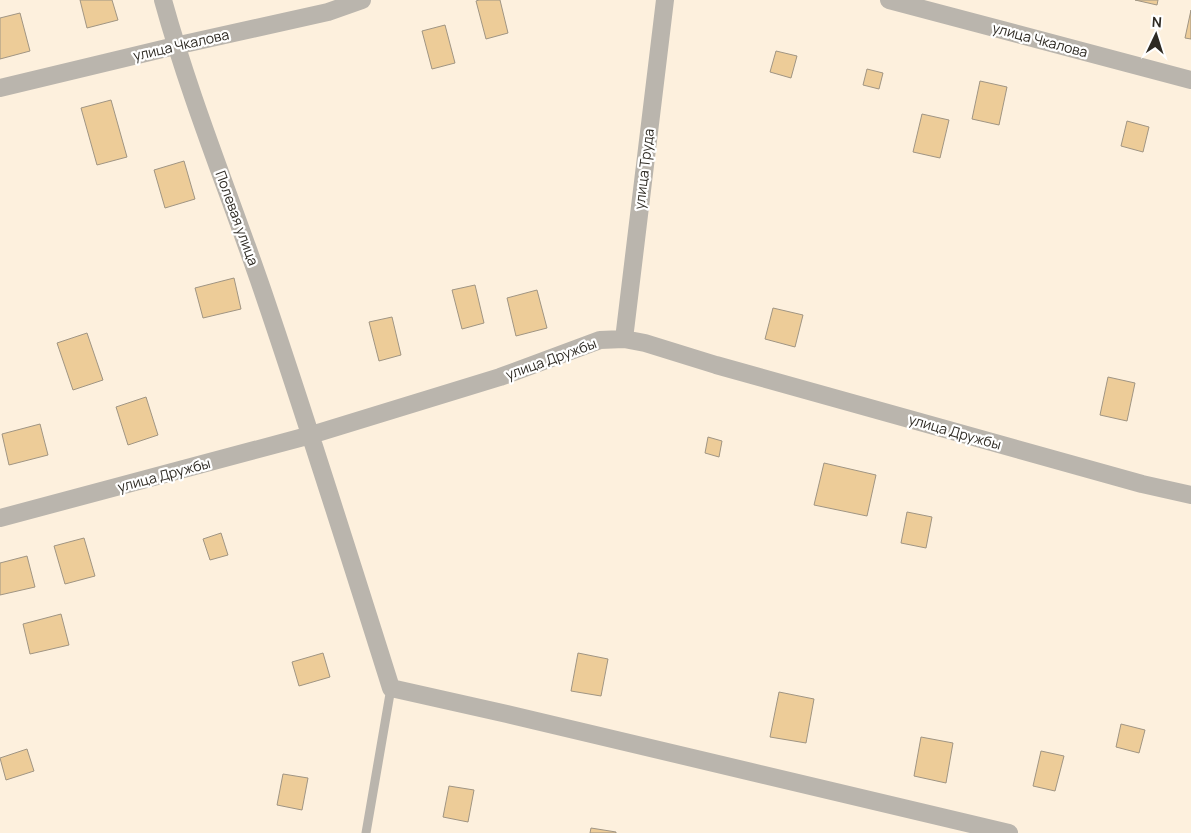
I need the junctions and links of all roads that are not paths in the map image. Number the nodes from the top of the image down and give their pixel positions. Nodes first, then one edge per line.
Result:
1 (163, 0) edge
2 (362, 0) edge
3 (665, 0) edge
4 (889, 0) edge
5 (175, 46) junction
6 (1191, 80) edge
7 (0, 88) edge
8 (624, 339) junction
9 (311, 436) junction
10 (1191, 495) edge
11 (0, 518) edge
12 (391, 688) junction
13 (366, 833) edge
14 (1010, 833) edge

1 - 5 street, Полевая улица
2 - 5 street, улица Чкалова
3 - 8 street, улица Труда
4 - 6 street, улица Чкалова
5 - 7 street, улица Чкалова
5 - 9 street, Полевая улица
8 - 9 street, улица Дружбы
8 - 10 street, улица Дружбы
9 - 11 street, улица Дружбы
9 - 12 street, Полевая улица
12 - 13 lane
12 - 14 street

